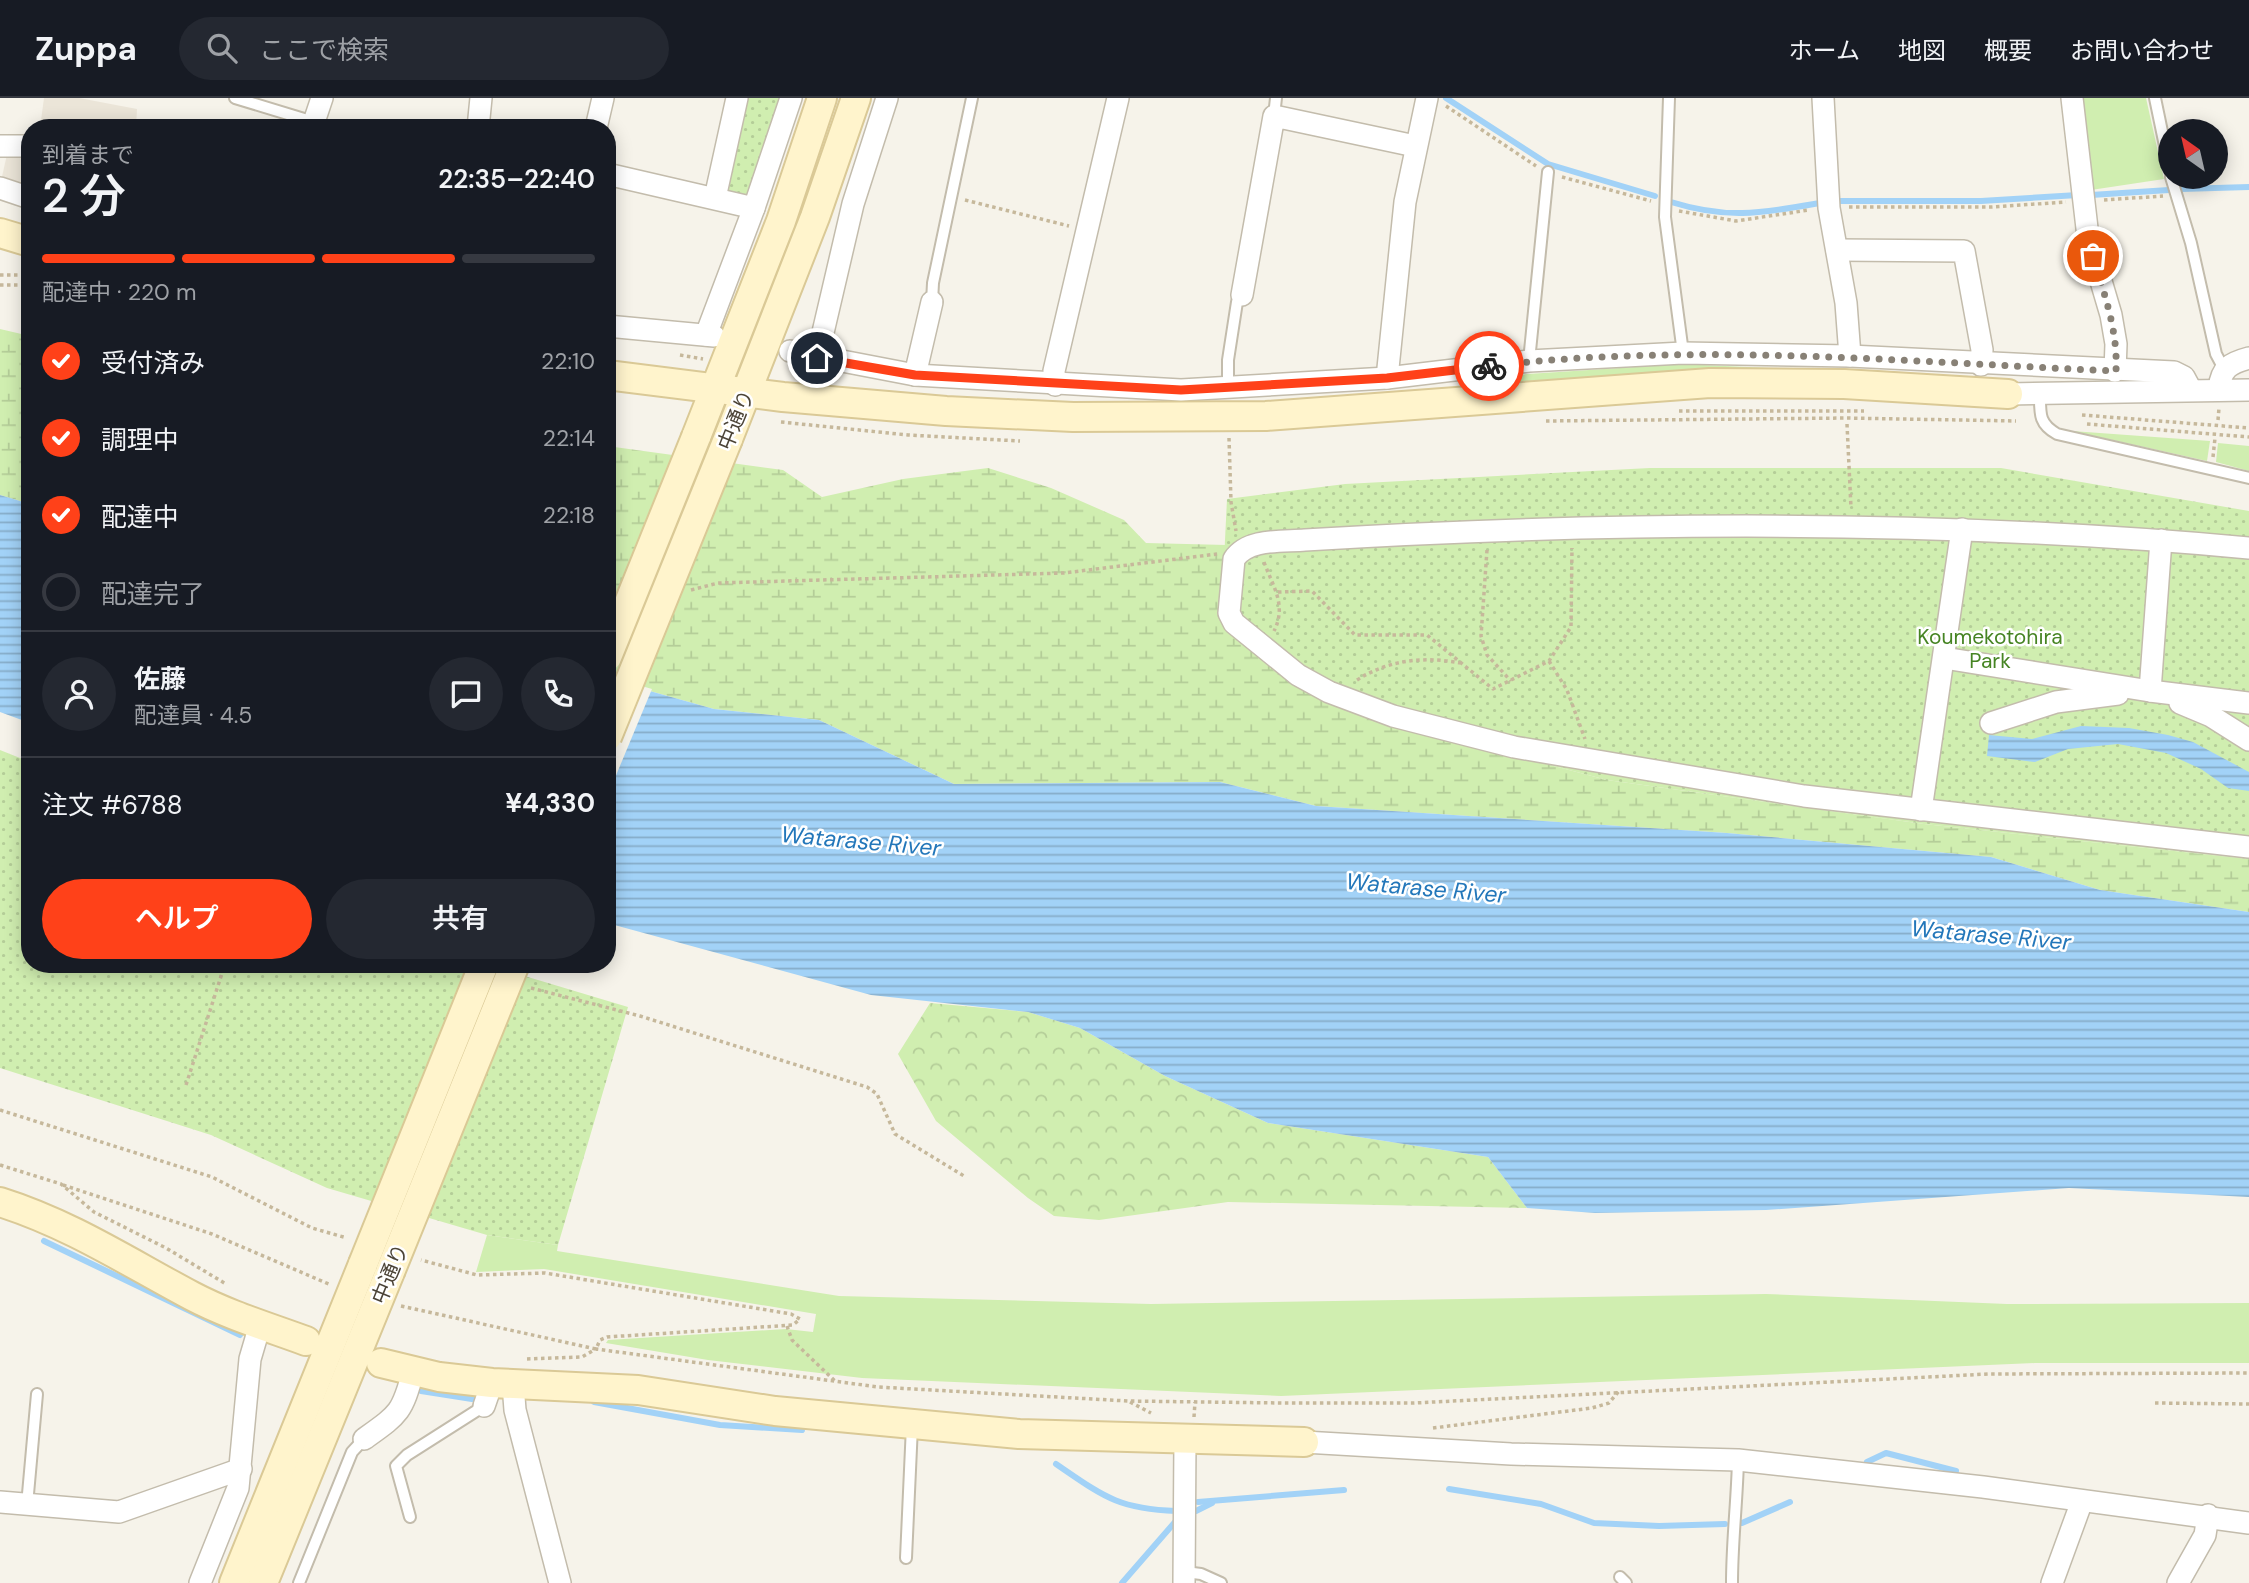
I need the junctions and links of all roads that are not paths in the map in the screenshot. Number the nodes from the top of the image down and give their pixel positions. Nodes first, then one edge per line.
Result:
1 (235, 98) edge
2 (322, 98) edge
3 (481, 98) edge
4 (603, 98) edge
5 (737, 98) edge
6 (791, 98) edge
7 (822, 98) edge
8 (856, 98) edge
9 (887, 98) edge
10 (972, 98) edge
11 (1118, 98) edge
12 (1669, 98) edge
13 (1823, 98) edge
14 (2072, 98) edge
15 (2155, 98) edge
16 (1434, 100) edge
17 (1275, 107) edge
18 (296, 119) edge
19 (315, 119) edge
20 (479, 119) edge
21 (598, 119) edge
22 (2159, 119) edge
23 (0, 146) edge
24 (21, 146) edge
25 (1415, 146) junction
26 (1548, 172) road end
27 (616, 176) edge
28 (0, 188) edge
29 (2175, 189) edge
30 (21, 195) edge
31 (715, 198) junction
32 (754, 208) junction
33 (0, 233) edge
34 (21, 239) edge
35 (1837, 250) junction
36 (1242, 295) joint
37 (932, 302) joint
38 (616, 327) edge
39 (790, 351) dead end
40 (1683, 353) junction
41 (1850, 356) junction
42 (817, 358) junction
43 (2249, 358) edge
44 (1529, 361) junction
45 (1981, 365) junction
46 (2116, 371) junction
47 (915, 375) junction
48 (616, 377) edge
49 (1387, 378) junction
50 (1055, 384) junction
51 (1228, 388) junction
52 (716, 389) junction
53 (2221, 389) junction
54 (2191, 390) junction
55 (2249, 390) edge
56 (748, 392) junction
57 (2008, 394) joint
58 (2040, 395) junction
59 (2249, 478) edge
60 (1962, 529) junction
61 (2161, 540) junction
62 (2249, 548) edge
63 (616, 635) edge
64 (1944, 658) junction
65 (2150, 691) junction
66 (2249, 703) edge
67 (616, 715) edge
68 (1991, 723) dead end
69 (2249, 740) edge
70 (1921, 810) junction
71 (2249, 847) edge
72 (473, 973) edge
73 (517, 975) edge
74 (0, 1202) edge
75 (260, 1325) junction
76 (306, 1340) dead end
77 (381, 1363) dead end
78 (413, 1372) junction
79 (503, 1383) junction
80 (37, 1394) dead end
81 (913, 1411) junction
82 (364, 1438) joint
83 (1185, 1439) junction
84 (1304, 1442) joint
85 (1738, 1460) junction
86 (241, 1469) junction
87 (2082, 1501) junction
88 (0, 1502) edge
89 (27, 1504) junction
90 (2208, 1516) junction
91 (410, 1517) dead end
92 (2248, 1519) edge
93 (906, 1558) dead end
94 (1185, 1578) edge
95 (200, 1583) edge
96 (234, 1583) edge
97 (264, 1583) edge
98 (299, 1583) edge
99 (561, 1583) edge
100 (1221, 1583) edge
101 (1732, 1583) edge
102 (2052, 1583) edge
103 (2178, 1583) edge

1 - 18 lane
2 - 19 street
3 - 20 street
4 - 21 street
5 - 31 street
6 - 32 street
7 - 52 street, 中通り
8 - 56 street, 中通り
9 - 42 street
10 - 37 lane
11 - 50 street
12 - 40 lane
13 - 35 street
14 - 46 street
15 - 22 lane
16 - 25 street
17 - 25 street
17 - 36 street
23 - 24 street
25 - 49 street
26 - 44 lane
27 - 31 street
28 - 30 street
29 - 53 lane
31 - 32 street
32 - 38 street
33 - 34 street
35 - 41 street
35 - 45 street
36 - 51 lane
37 - 47 street
39 - 42 street
40 - 41 street
40 - 44 street
41 - 45 street
42 - 47 street
43 - 53 street
44 - 49 street
45 - 46 street
46 - 54 street
47 - 50 street
48 - 52 street
49 - 51 street
50 - 51 street
52 - 56 street
52 - 63 street, 中通り, bridge
53 - 54 street
53 - 55 street
54 - 58 street
56 - 57 street
56 - 67 street, 中通り, bridge
57 - 58 street
58 - 59 lane
60 - 61 street
60 - 64 street
60 - 70 street
61 - 62 street
61 - 65 street
64 - 65 street
64 - 70 street
65 - 66 street
65 - 68 street
65 - 69 street
70 - 71 street
72 - 96 street, 中通り, bridge
73 - 97 street, 中通り, bridge
74 - 75 street
75 - 76 street
75 - 86 street
77 - 78 street
78 - 79 street
78 - 82 street
79 - 81 street
79 - 91 lane
79 - 99 street
80 - 89 lane
81 - 83 street
81 - 93 lane
82 - 98 lane
83 - 84 street
83 - 94 street
84 - 85 street
85 - 87 street
85 - 101 lane
86 - 89 street
86 - 95 street
87 - 90 street
87 - 102 street
88 - 89 street
90 - 92 street
90 - 103 street
94 - 100 lane

